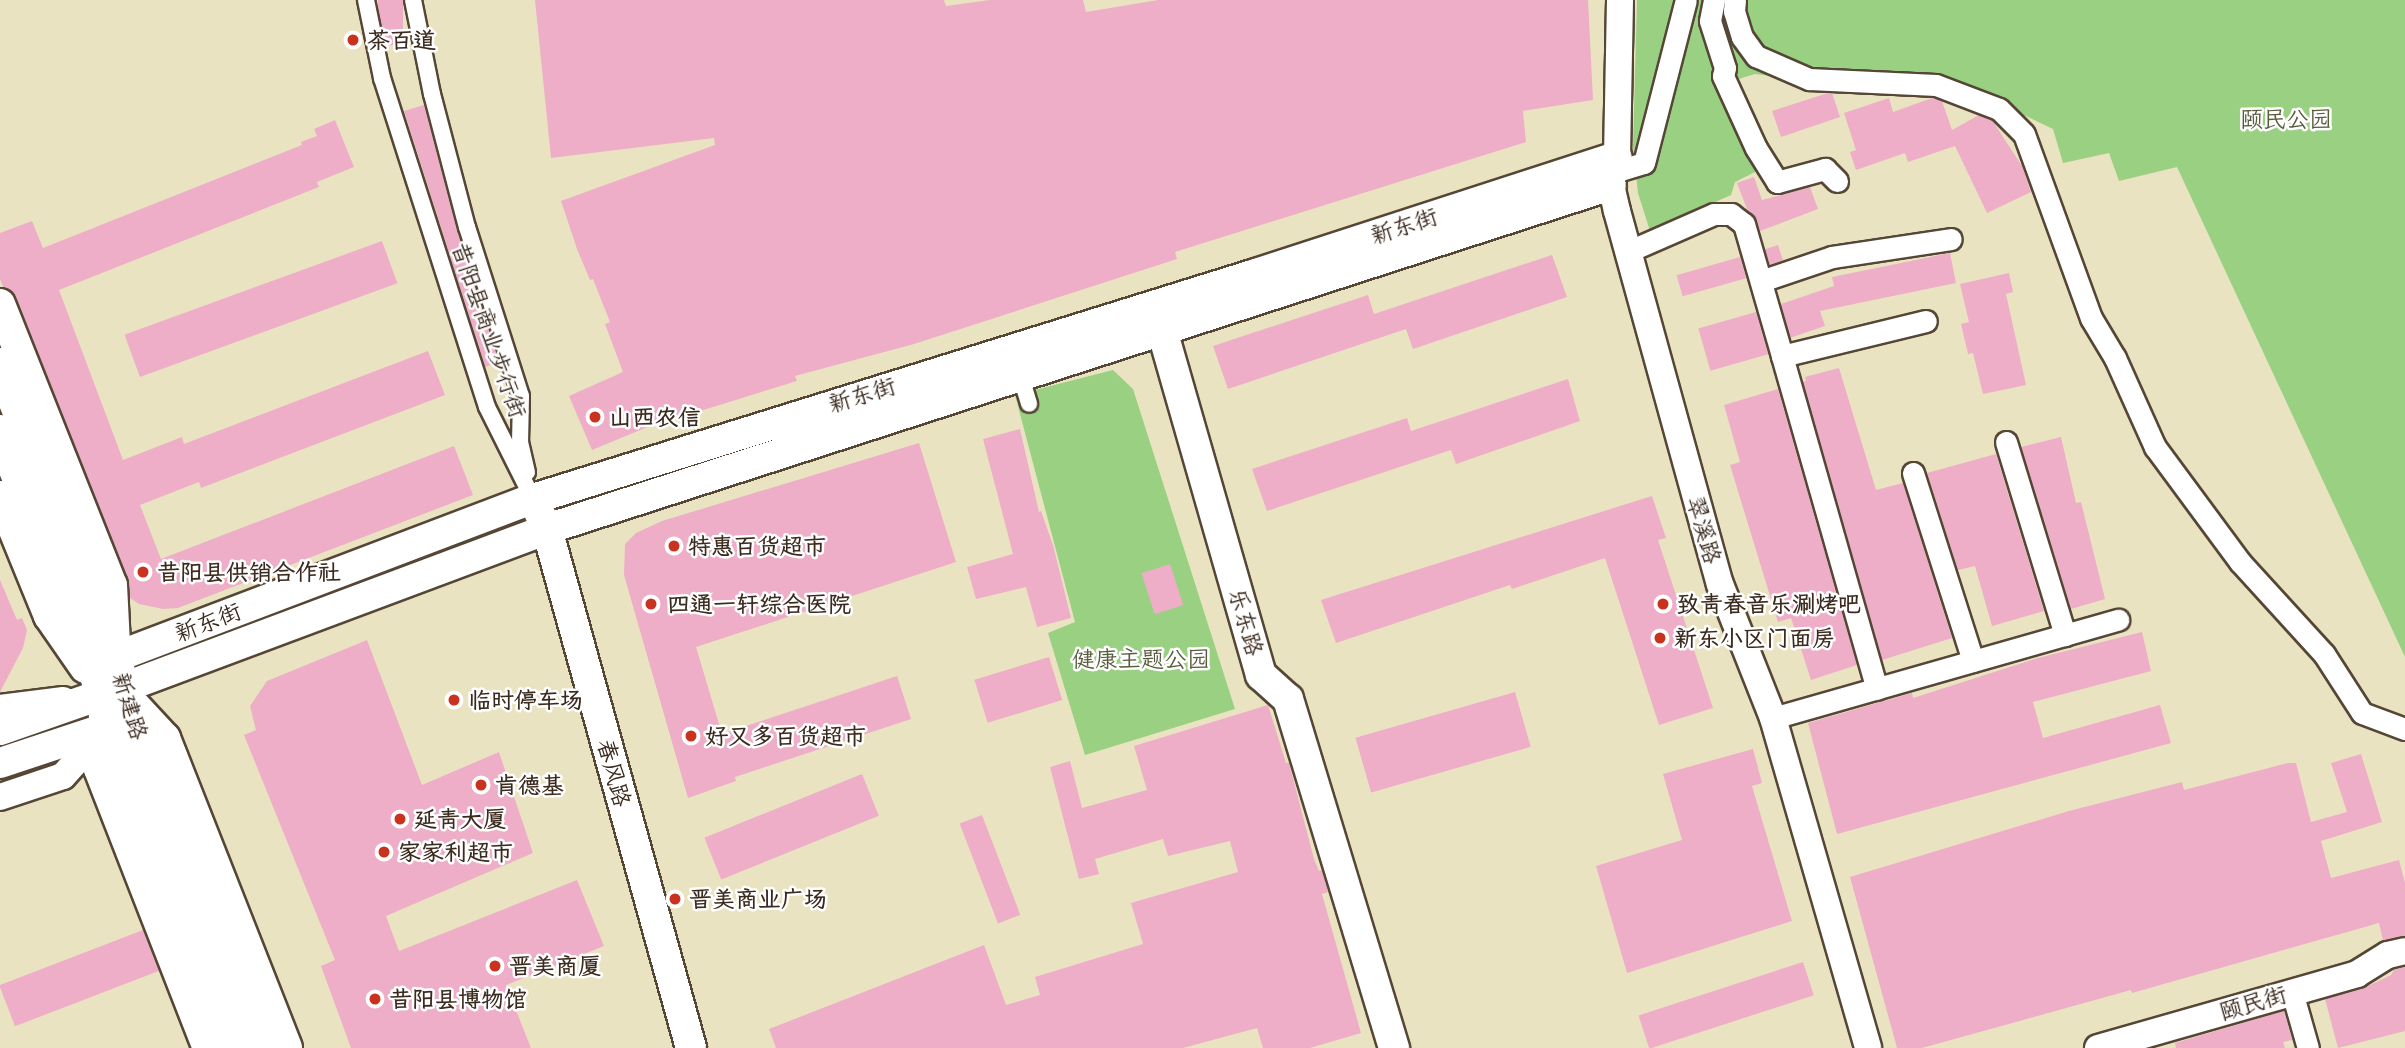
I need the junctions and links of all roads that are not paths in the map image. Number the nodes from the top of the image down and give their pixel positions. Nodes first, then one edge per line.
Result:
1 (366, 0) edge
2 (413, 0) edge
3 (1620, 0) edge
4 (1686, 0) edge
5 (1714, 0) edge
6 (1735, 0) edge
7 (1614, 171) junction
8 (1837, 181) dead end
9 (1951, 239) dead end
10 (1628, 252) junction
11 (1761, 281) junction
12 (0, 304) edge
13 (1158, 317) junction
14 (1926, 321) dead end
15 (1782, 356) junction
16 (0, 364) edge
17 (1020, 374) junction
18 (1029, 404) dead end
19 (0, 430) edge
20 (2006, 442) dead end
21 (1913, 473) dead end
22 (0, 496) edge
23 (533, 499) junction
24 (547, 529) junction
25 (2118, 620) dead end
26 (2065, 635) junction
27 (116, 657) junction
28 (1973, 661) junction
29 (1877, 689) junction
30 (111, 692) junction
31 (0, 708) edge
32 (1773, 718) junction
33 (106, 728) junction
34 (2405, 729) edge
35 (0, 730) edge
36 (0, 764) edge
37 (0, 797) edge
38 (2405, 951) edge
39 (2292, 992) junction
40 (208, 1048) edge
41 (234, 1048) edge
42 (263, 1048) edge
43 (287, 1048) edge
44 (691, 1048) edge
45 (1394, 1048) edge
46 (1868, 1048) edge
47 (2098, 1048) edge
48 (2308, 1048) edge

1 - 23 street, 昔阳县商业步行街
2 - 23 street, 昔阳县商业步行街
3 - 7 street, 翠溪路
4 - 7 street
5 - 8 street
6 - 34 street
7 - 10 street, 翠溪路
7 - 13 main road, 新东街
9 - 11 street
10 - 11 street
10 - 32 street, 翠溪路
11 - 15 street
12 - 27 main road
13 - 17 main road, 新东街
13 - 23 main road, 新东街
13 - 45 main road, 乐东路
14 - 15 street
15 - 29 street
16 - 27 main road, 新建路
17 - 18 street
17 - 24 main road, 新东街
19 - 30 main road, 新建路
20 - 26 street
21 - 28 street
22 - 30 main road
23 - 24 main road, 春风路
23 - 27 main road, 新东街
24 - 30 main road, 新东街
24 - 44 main road, 春风路
25 - 26 street
26 - 28 street
27 - 30 main road, 新建路
28 - 29 street
29 - 32 street
30 - 31 street
30 - 33 main road, 新建路
30 - 35 main road, 新东街
30 - 42 main road, 新建路
30 - 43 main road
32 - 46 street, 翠溪路
33 - 36 main road
33 - 37 street
33 - 40 main road
33 - 41 main road, 新建路
38 - 39 street, 颐民街
39 - 47 street, 颐民街
39 - 48 street

